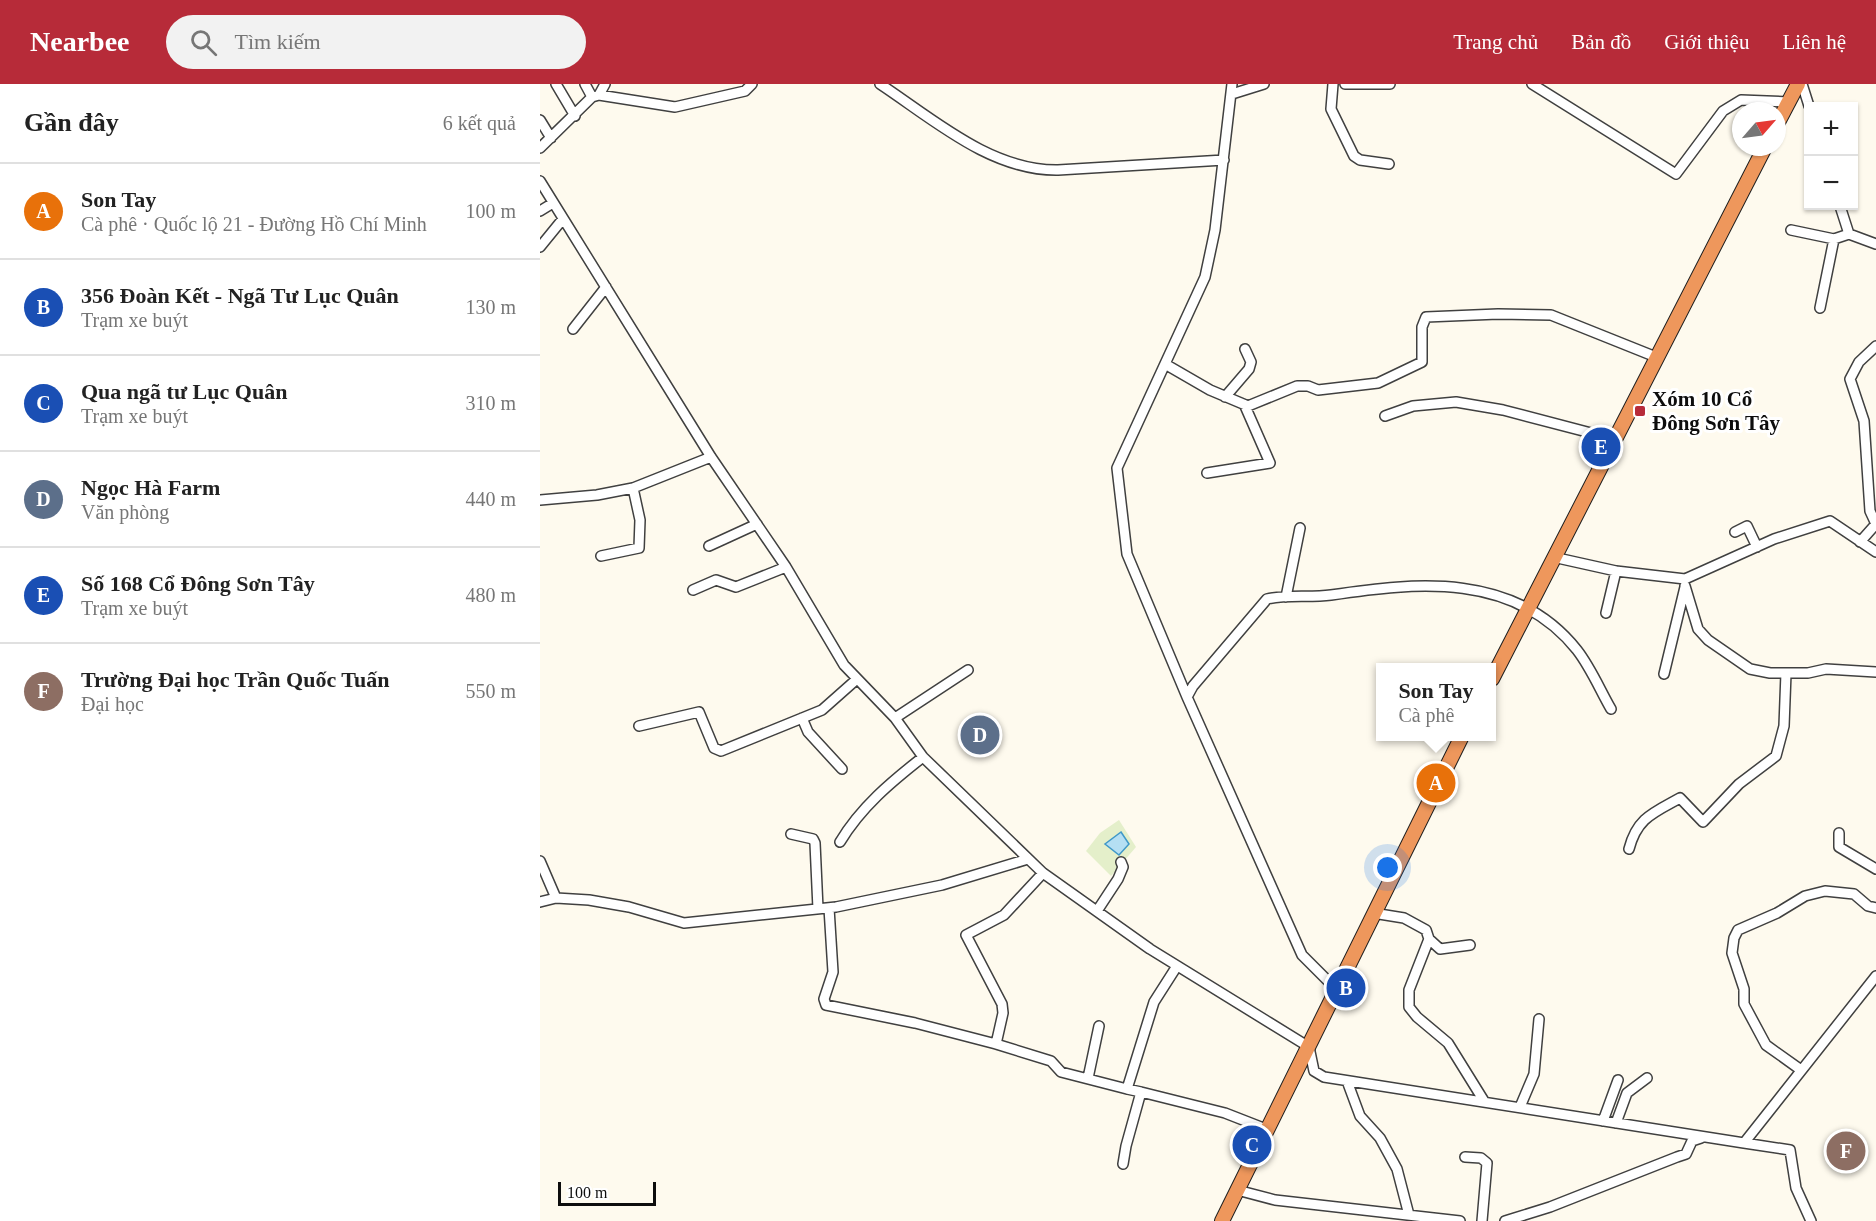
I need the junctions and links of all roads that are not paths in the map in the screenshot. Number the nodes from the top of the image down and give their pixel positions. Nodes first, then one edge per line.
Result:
1 (556, 84) edge
2 (585, 84) edge
3 (605, 84) edge
4 (752, 84) edge
5 (880, 84) edge
6 (1264, 84) edge
7 (1333, 84) edge
8 (1345, 84) edge
9 (1389, 84) edge
10 (1532, 84) edge
11 (1800, 84) edge
12 (1232, 89) edge
13 (595, 96) junction
14 (1788, 102) junction
15 (1807, 102) edge
16 (1786, 106) edge
17 (575, 116) junction
18 (540, 120) edge
19 (551, 138) junction
20 (540, 148) edge
21 (1760, 156) edge
22 (1224, 160) junction
23 (1389, 164) dead end
24 (540, 181) edge
25 (553, 203) junction
26 (1841, 210) edge
27 (540, 211) edge
28 (562, 220) junction
29 (1791, 231) dead end
30 (1849, 234) junction
31 (1834, 239) junction
32 (1876, 244) edge
33 (540, 247) edge
34 (606, 287) junction
35 (1820, 308) dead end
36 (573, 329) dead end
37 (1876, 346) edge
38 (1245, 349) dead end
39 (1656, 357) junction
40 (1165, 364) junction
41 (1225, 397) junction
42 (1245, 406) junction
43 (1385, 416) dead end
44 (1614, 439) junction
45 (711, 457) junction
46 (1207, 473) dead end
47 (633, 488) junction
48 (540, 500) edge
49 (757, 524) junction
50 (1300, 528) dead end
51 (1735, 532) dead end
52 (1860, 542) junction
53 (709, 546) dead end
54 (1756, 548) junction
55 (1876, 552) edge
56 (601, 556) dead end
57 (1553, 557) junction
58 (786, 567) junction
59 (1616, 572) junction
60 (1685, 583) junction
61 (693, 590) dead end
62 (1286, 597) junction
63 (1528, 608) junction
64 (1606, 614) dead end
65 (1496, 669) edge
66 (968, 670) dead end
67 (1876, 672) edge
68 (1786, 673) junction
69 (1664, 674) dead end
70 (857, 678) junction
71 (1187, 698) junction
72 (1611, 709) dead end
73 (802, 718) junction
74 (895, 718) junction
75 (639, 726) dead end
76 (1459, 741) edge
77 (923, 757) junction
78 (842, 770) dead end
79 (1839, 833) dead end
80 (790, 834) dead end
81 (840, 843) dead end
82 (1629, 849) dead end
83 (1028, 859) junction
84 (540, 861) edge
85 (1121, 862) dead end
86 (1876, 869) edge
87 (1042, 873) junction
88 (556, 898) junction
89 (540, 902) edge
90 (829, 908) junction
91 (1876, 908) edge
92 (818, 909) junction
93 (1097, 911) junction
94 (1373, 913) junction
95 (1429, 939) junction
96 (1470, 945) dead end
97 (1177, 966) junction
98 (1876, 976) edge
99 (1335, 988) junction
100 (1539, 1020) dead end
101 (1099, 1026) dead end
102 (996, 1044) junction
103 (1308, 1047) junction
104 (1801, 1070) junction
105 (1088, 1078) junction
106 (1647, 1078) dead end
107 (1618, 1080) dead end
108 (1347, 1081) junction
109 (1128, 1089) junction
110 (1141, 1092) junction
111 (1484, 1101) junction
112 (1520, 1107) junction
113 (1604, 1121) junction
114 (1616, 1123) junction
115 (1266, 1129) junction
116 (1701, 1138) junction
117 (1744, 1143) junction
118 (1465, 1157) dead end
119 (1124, 1164) dead end
120 (1237, 1190) junction
121 (1405, 1214) junction
122 (1519, 1219) edge
123 (1222, 1221) edge
124 (1385, 1221) edge
125 (1460, 1221) edge
126 (1482, 1221) edge
127 (1505, 1221) edge
128 (1811, 1221) edge

1 - 17 street
2 - 13 street
3 - 13 street
4 - 13 street
5 - 22 street
6 - 12 street
7 - 23 street
8 - 9 street
10 - 14 street
11 - 14 highway
11 - 15 street
12 - 22 street
13 - 17 street
14 - 16 highway
17 - 19 street
18 - 19 street
19 - 20 street
21 - 39 highway
22 - 40 street
24 - 25 street
25 - 27 street
25 - 28 street
26 - 30 street
28 - 33 street
28 - 34 street
29 - 31 street
30 - 31 street
30 - 32 street
31 - 35 street
34 - 36 street
34 - 45 street
37 - 52 street
38 - 41 street
39 - 42 street
39 - 44 highway
40 - 41 street
40 - 71 street
41 - 42 street
42 - 46 street
43 - 44 street
44 - 57 highway
45 - 47 street
45 - 49 street
47 - 48 street
47 - 56 street
49 - 53 street
49 - 58 street
50 - 62 street
51 - 54 street
52 - 54 street
52 - 55 street
54 - 60 street
57 - 59 street
57 - 63 highway
58 - 61 street
58 - 70 street
59 - 60 street
59 - 64 street
60 - 68 street
60 - 69 street
62 - 63 street
62 - 71 street
63 - 65 highway
63 - 72 street
66 - 74 street
67 - 68 street
68 - 82 street
70 - 73 street
70 - 74 street
71 - 99 street
73 - 75 street
73 - 78 street
74 - 77 street
76 - 94 highway
77 - 81 street
77 - 83 street
79 - 86 street
80 - 92 street
83 - 87 street
83 - 90 street
84 - 88 street
85 - 93 street
87 - 93 street
87 - 102 street
88 - 89 street
88 - 92 street
90 - 92 street
90 - 102 street
91 - 104 street
93 - 97 street
94 - 95 street
94 - 99 highway
95 - 96 street
95 - 111 street
97 - 103 street
97 - 109 street
98 - 104 street
99 - 103 highway
100 - 112 street
101 - 105 street
102 - 105 street
103 - 108 street
103 - 115 highway
104 - 117 street
105 - 109 street
106 - 114 street
107 - 113 street
108 - 111 street
108 - 121 street
109 - 110 street
110 - 115 street
110 - 119 street
111 - 112 street
112 - 113 street
113 - 114 street
114 - 116 street
115 - 120 highway
116 - 117 street
116 - 122 street
117 - 128 street
118 - 126 street
120 - 121 street
120 - 123 highway
121 - 124 street
121 - 125 street
122 - 127 street

